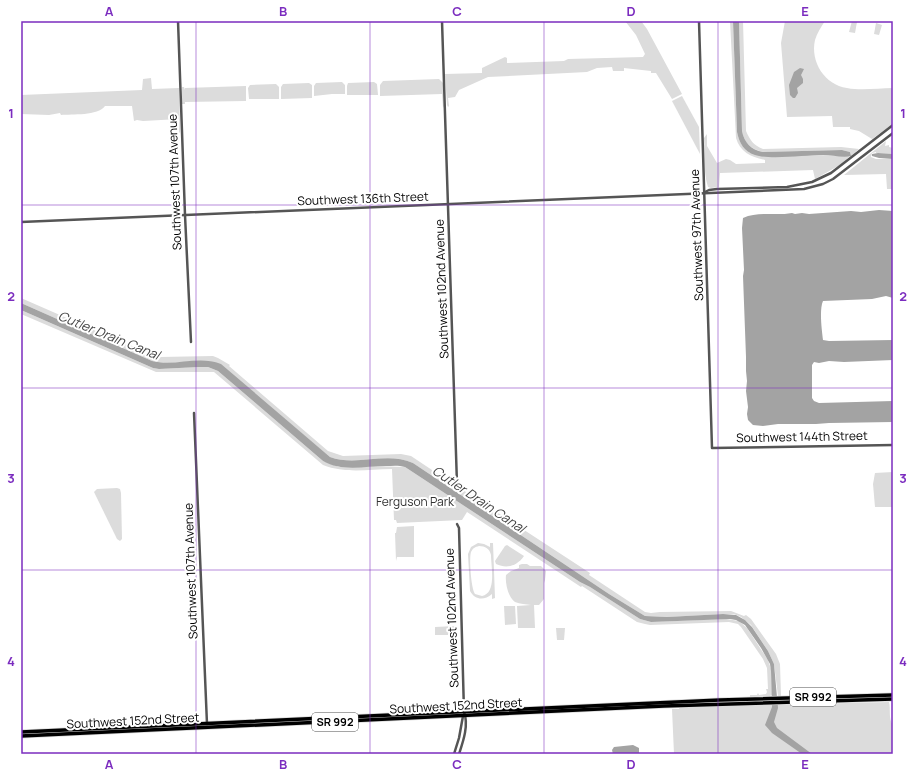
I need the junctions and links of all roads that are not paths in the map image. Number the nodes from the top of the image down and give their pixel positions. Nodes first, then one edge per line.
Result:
1 (178, 21) edge
2 (442, 21) edge
3 (699, 21) edge
4 (893, 125) edge
5 (893, 133) edge
6 (705, 192) junction
7 (449, 205) junction
8 (185, 215) junction
9 (21, 222) edge
10 (191, 342) dead end
11 (194, 413) dead end
12 (893, 444) edge
13 (712, 448) joint
14 (457, 484) dead end
15 (457, 524) dead end
16 (893, 695) edge
17 (893, 699) edge
18 (778, 700) junction
19 (464, 715) junction
20 (400, 717) junction
21 (274, 721) junction
22 (276, 725) junction
23 (207, 726) junction
24 (21, 732) edge
25 (21, 736) edge
26 (454, 754) edge
27 (459, 754) edge

1 - 8 street, Southwest 107th Avenue
2 - 7 street, Southwest 102nd Avenue
3 - 6 street, Southwest 97th Avenue
4 - 6 street, Southwest 136th Street
5 - 6 street, Southwest 136th Street
6 - 7 street, Southwest 136th Street
6 - 13 street, Southwest 97th Avenue
7 - 8 street, Southwest 136th Street
7 - 14 street, Southwest 102nd Avenue
8 - 9 street, Southwest 136th Street
8 - 10 street, Southwest 107th Avenue
11 - 23 street, Southwest 107th Avenue
12 - 13 street, Southwest 144th Street
15 - 19 street, Southwest 102nd Avenue
16 - 18 main road, Southwest 152nd Street / SR 992
17 - 18 main road, Southwest 152nd Street / SR 992
18 - 19 main road, Southwest 152nd Street / SR 992
19 - 20 main road, Southwest 152nd Street / SR 992
19 - 26 street
19 - 27 street
20 - 21 main road, Southwest 152nd Street / SR 992
20 - 22 main road, Southwest 152nd Street / SR 992
21 - 22 main road
21 - 23 main road, Southwest 152nd Street / SR 992
22 - 23 main road, Southwest 152nd Street / SR 992
23 - 24 main road, Southwest 152nd Street / SR 992
23 - 25 main road, Southwest 152nd Street / SR 992

